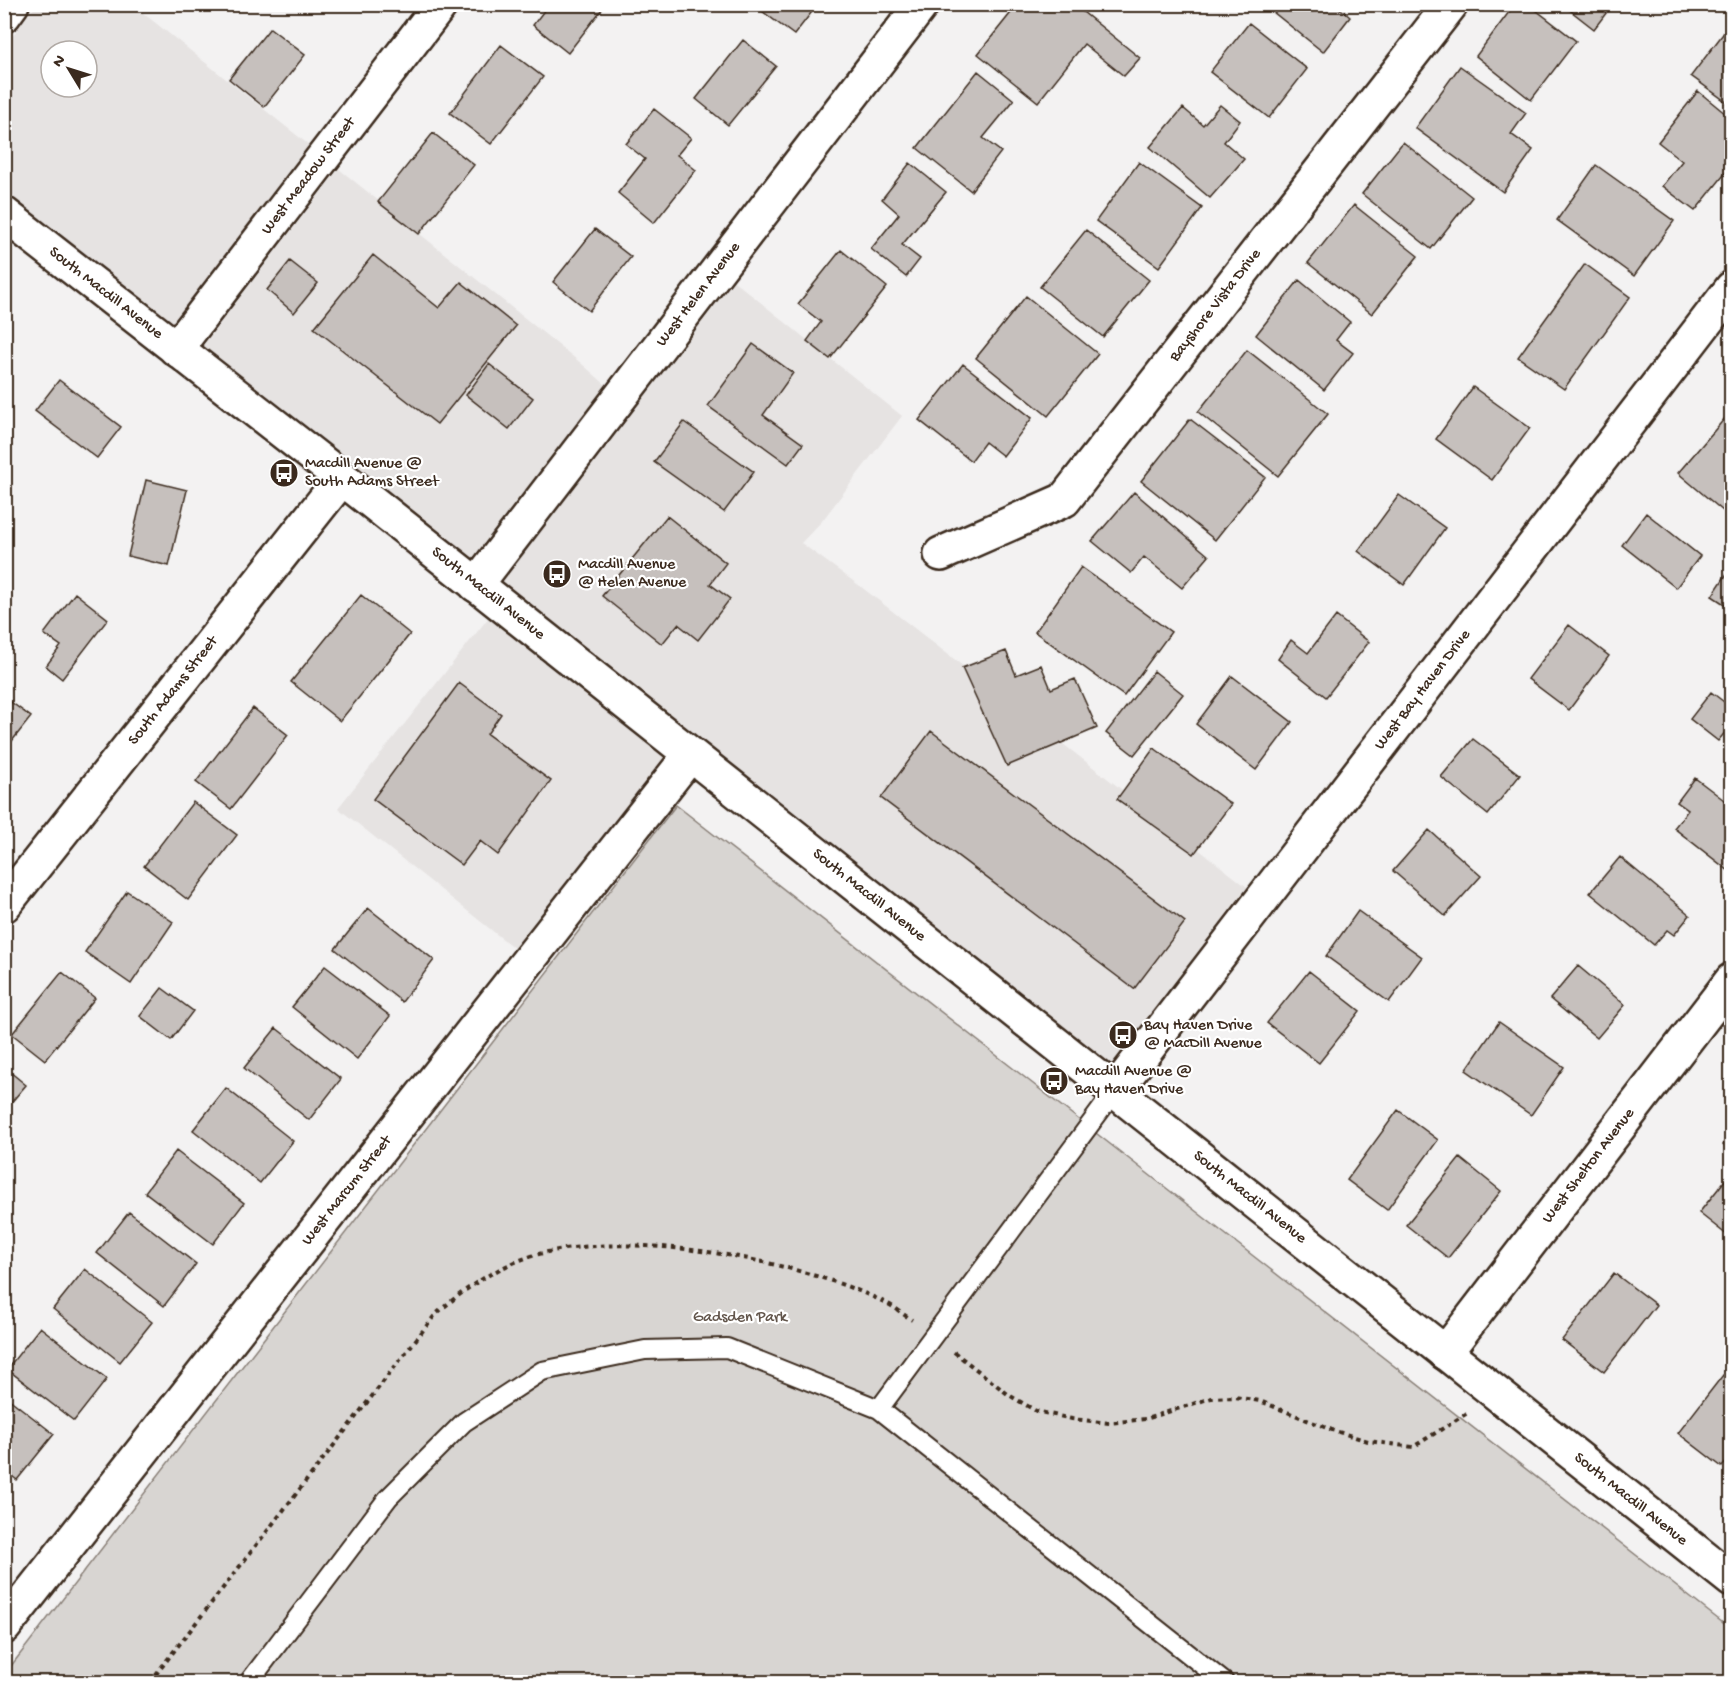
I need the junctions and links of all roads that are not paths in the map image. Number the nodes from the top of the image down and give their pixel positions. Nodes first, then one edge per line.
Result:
1 (12, 4) edge
2 (441, 4) edge
3 (922, 4) edge
4 (1451, 4) edge
5 (4, 15) edge
6 (4, 214) edge
7 (1731, 288) edge
8 (176, 349) junction
9 (342, 478) junction
10 (941, 554) dead end
11 (476, 585) junction
12 (690, 756) junction
13 (4, 905) edge
14 (1731, 980) edge
15 (1114, 1092) junction
16 (1445, 1353) junction
17 (879, 1408) junction
18 (1731, 1580) edge
19 (4, 1627) edge
20 (249, 1683) edge
21 (1224, 1683) edge

1 - 5 street
2 - 8 street, West Meadow Street
3 - 11 street, West Helen Avenue
4 - 10 street, Bayshore Vista Drive
6 - 8 street, South Macdill Avenue
7 - 15 street, West Bay Haven Drive
8 - 9 street, South Macdill Avenue
9 - 11 street, South Macdill Avenue
9 - 13 street, South Adams Street
11 - 12 street, South Macdill Avenue
12 - 15 street, South Macdill Avenue
12 - 19 street, West Marcum Street
14 - 16 street, West Shelton Avenue
15 - 16 street, South Macdill Avenue
15 - 17 lane
16 - 18 street, South Macdill Avenue
17 - 20 lane
17 - 21 lane

